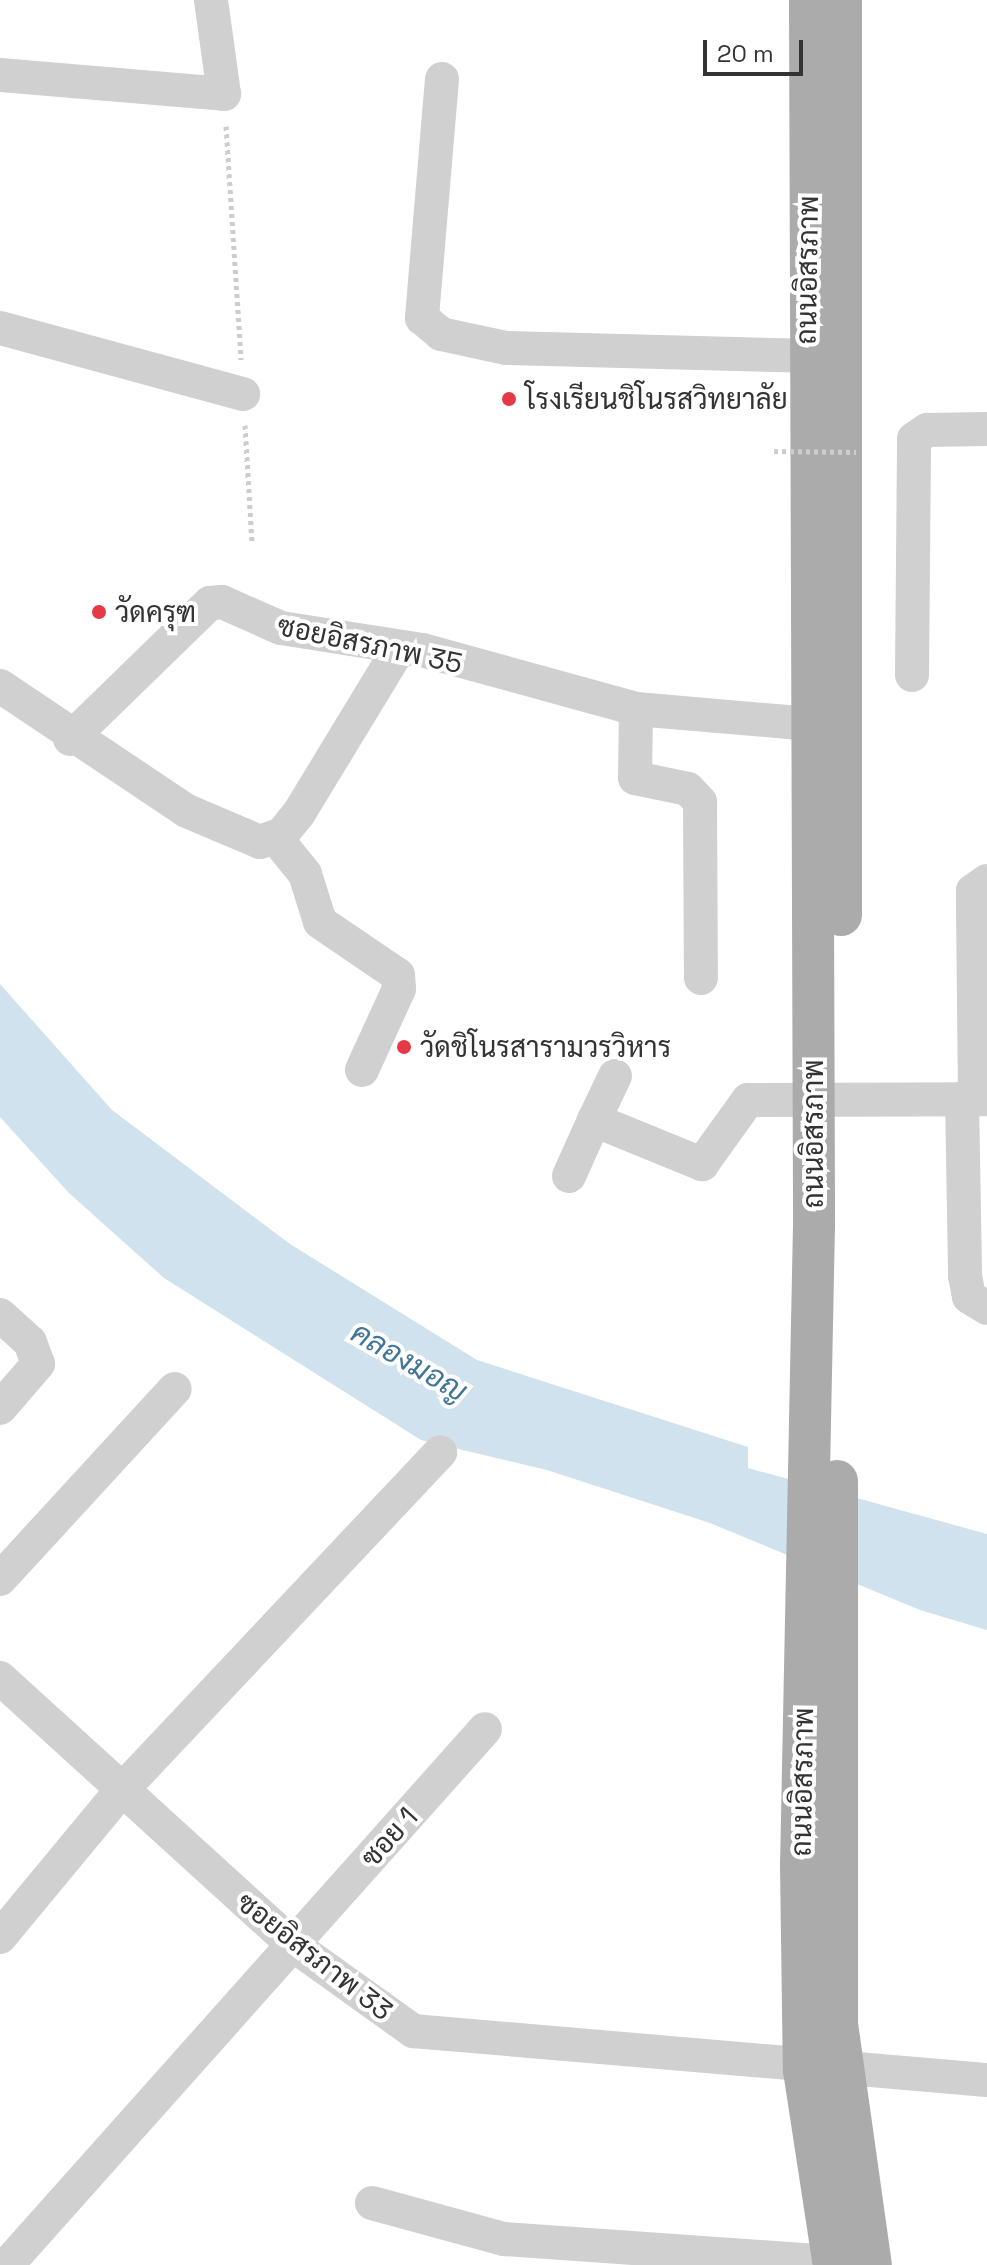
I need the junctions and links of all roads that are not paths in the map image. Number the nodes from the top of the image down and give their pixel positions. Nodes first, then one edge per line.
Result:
1 (211, 0) edge
2 (810, 0) edge
3 (841, 0) edge
4 (0, 75) edge
5 (442, 79) dead end
6 (0, 328) edge
7 (806, 356) junction
8 (243, 394) road end
9 (987, 429) edge
10 (407, 648) junction
11 (912, 675) dead end
12 (0, 686) edge
13 (636, 709) junction
14 (810, 724) junction
15 (70, 739) junction
16 (276, 838) junction
17 (987, 881) edge
18 (701, 978) dead end
19 (362, 1070) dead end
20 (615, 1076) dead end
21 (826, 1098) junction
22 (975, 1098) edge
23 (594, 1120) junction
24 (569, 1176) dead end
25 (987, 1308) edge
26 (0, 1315) edge
27 (175, 1389) dead end
28 (0, 1408) edge
29 (440, 1452) dead end
30 (0, 1579) edge
31 (0, 1678) edge
32 (485, 1729) dead end
33 (120, 1792) junction
34 (0, 1937) edge
35 (293, 1945) junction
36 (824, 2071) junction
37 (987, 2080) edge
38 (372, 2203) dead end
39 (846, 2264) edge
40 (7, 2265) edge

1 - 4 street
2 - 7 main road, ถนนอิสรภาพ
3 - 21 main road
5 - 7 street
6 - 8 street
7 - 14 main road, ถนนอิสรภาพ
9 - 11 street
10 - 13 street, ซอยอิสรภาพ 35
10 - 15 street, ซอยอิสรภาพ 35
10 - 16 street
12 - 15 street
13 - 14 street, ซอยอิสรภาพ 35
13 - 18 street
14 - 21 main road, ถนนอิสรภาพ
15 - 16 street
16 - 19 street
17 - 22 street
20 - 23 street
21 - 22 street
21 - 23 street
21 - 36 main road, ถนนอิสรภาพ
22 - 25 street
23 - 24 street
26 - 28 street
27 - 30 street
29 - 33 street
31 - 33 street, ซอยอิสรภาพ 33
32 - 35 street, ซอย 1
33 - 34 street
33 - 35 street, ซอยอิสรภาพ 33
35 - 36 street, ซอยอิสรภาพ 33
35 - 40 street, ซอย 1
36 - 37 street, ซอยอิสรภาพ 33
36 - 39 main road, ถนนอิสรภาพ
38 - 39 street

